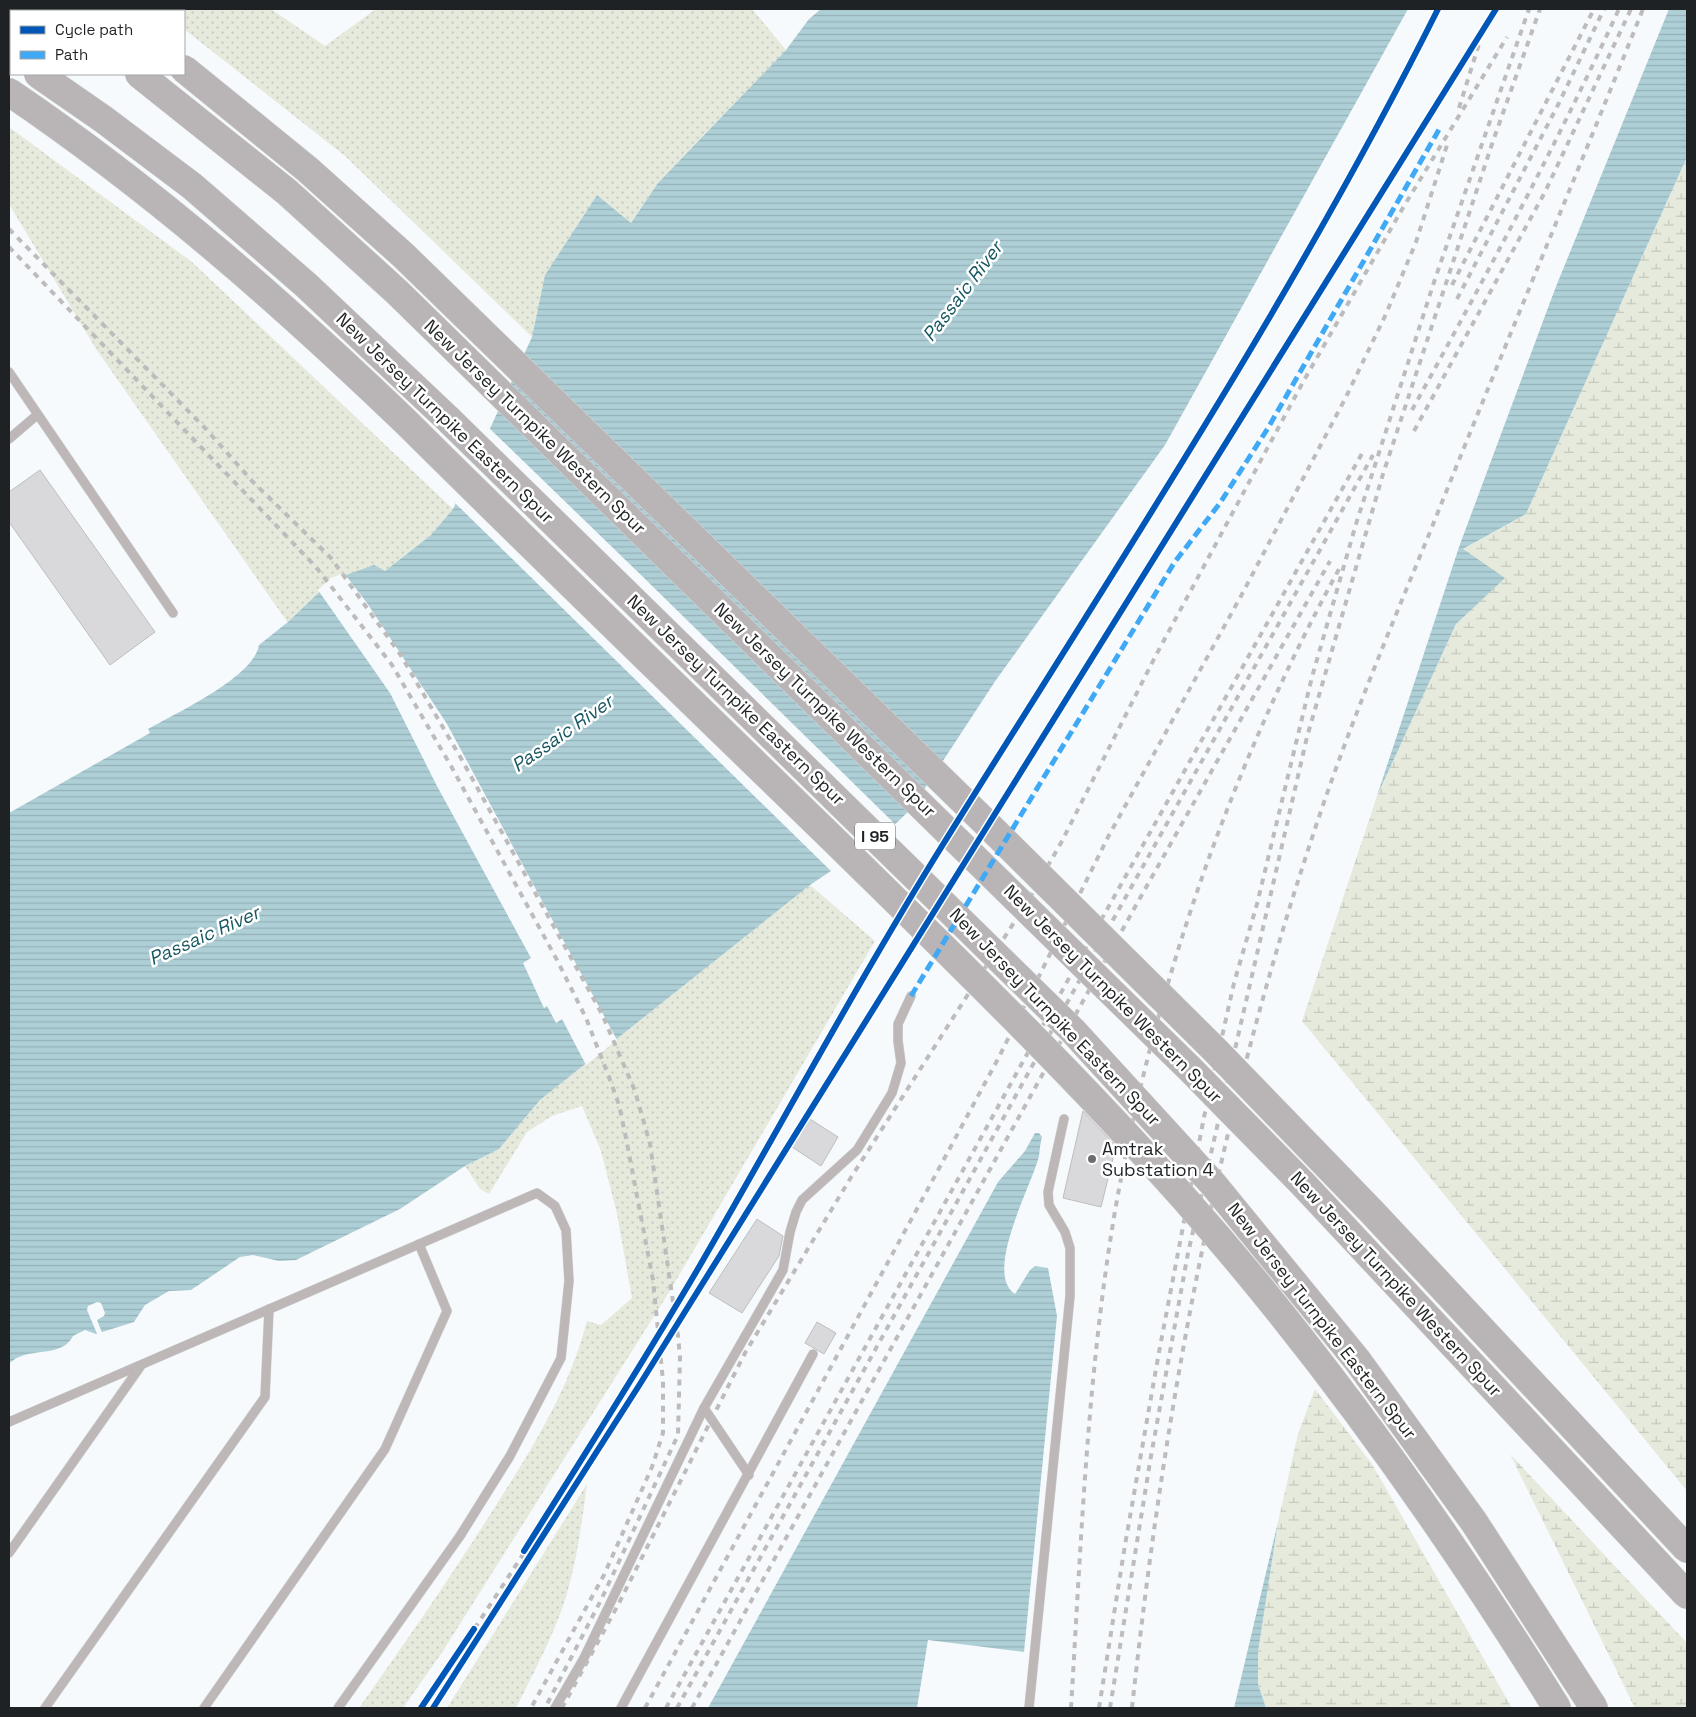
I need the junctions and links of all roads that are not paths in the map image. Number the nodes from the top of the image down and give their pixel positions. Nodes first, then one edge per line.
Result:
1 (185, 70) edge
2 (39, 75) edge
3 (140, 75) edge
4 (9, 92) edge
5 (9, 372) edge
6 (37, 415) junction
7 (9, 439) edge
8 (173, 613) dead end
9 (911, 996) dead end
10 (1064, 1119) dead end
11 (419, 1244) junction
12 (269, 1308) junction
13 (813, 1354) dead end
14 (140, 1367) junction
15 (704, 1408) junction
16 (9, 1422) edge
17 (749, 1475) junction
18 (1687, 1549) edge
19 (9, 1553) edge
20 (1687, 1595) edge
21 (45, 1708) edge
22 (204, 1708) edge
23 (338, 1708) edge
24 (555, 1708) edge
25 (620, 1708) edge
26 (1029, 1708) edge
27 (1557, 1708) edge
28 (1594, 1708) edge

1 - 18 highway, New Jersey Turnpike Western Spur, bridge
2 - 28 highway, New Jersey Turnpike Eastern Spur / I 95, bridge
3 - 20 highway, New Jersey Turnpike Western Spur, bridge
4 - 27 highway, New Jersey Turnpike Eastern Spur / I 95, bridge
5 - 6 lane
6 - 7 lane
6 - 8 lane
9 - 15 lane
10 - 26 lane
11 - 12 lane
11 - 22 lane
11 - 23 lane
12 - 14 lane
12 - 21 lane
13 - 17 lane
14 - 16 lane
14 - 19 lane
15 - 17 lane
15 - 24 lane
17 - 25 lane

